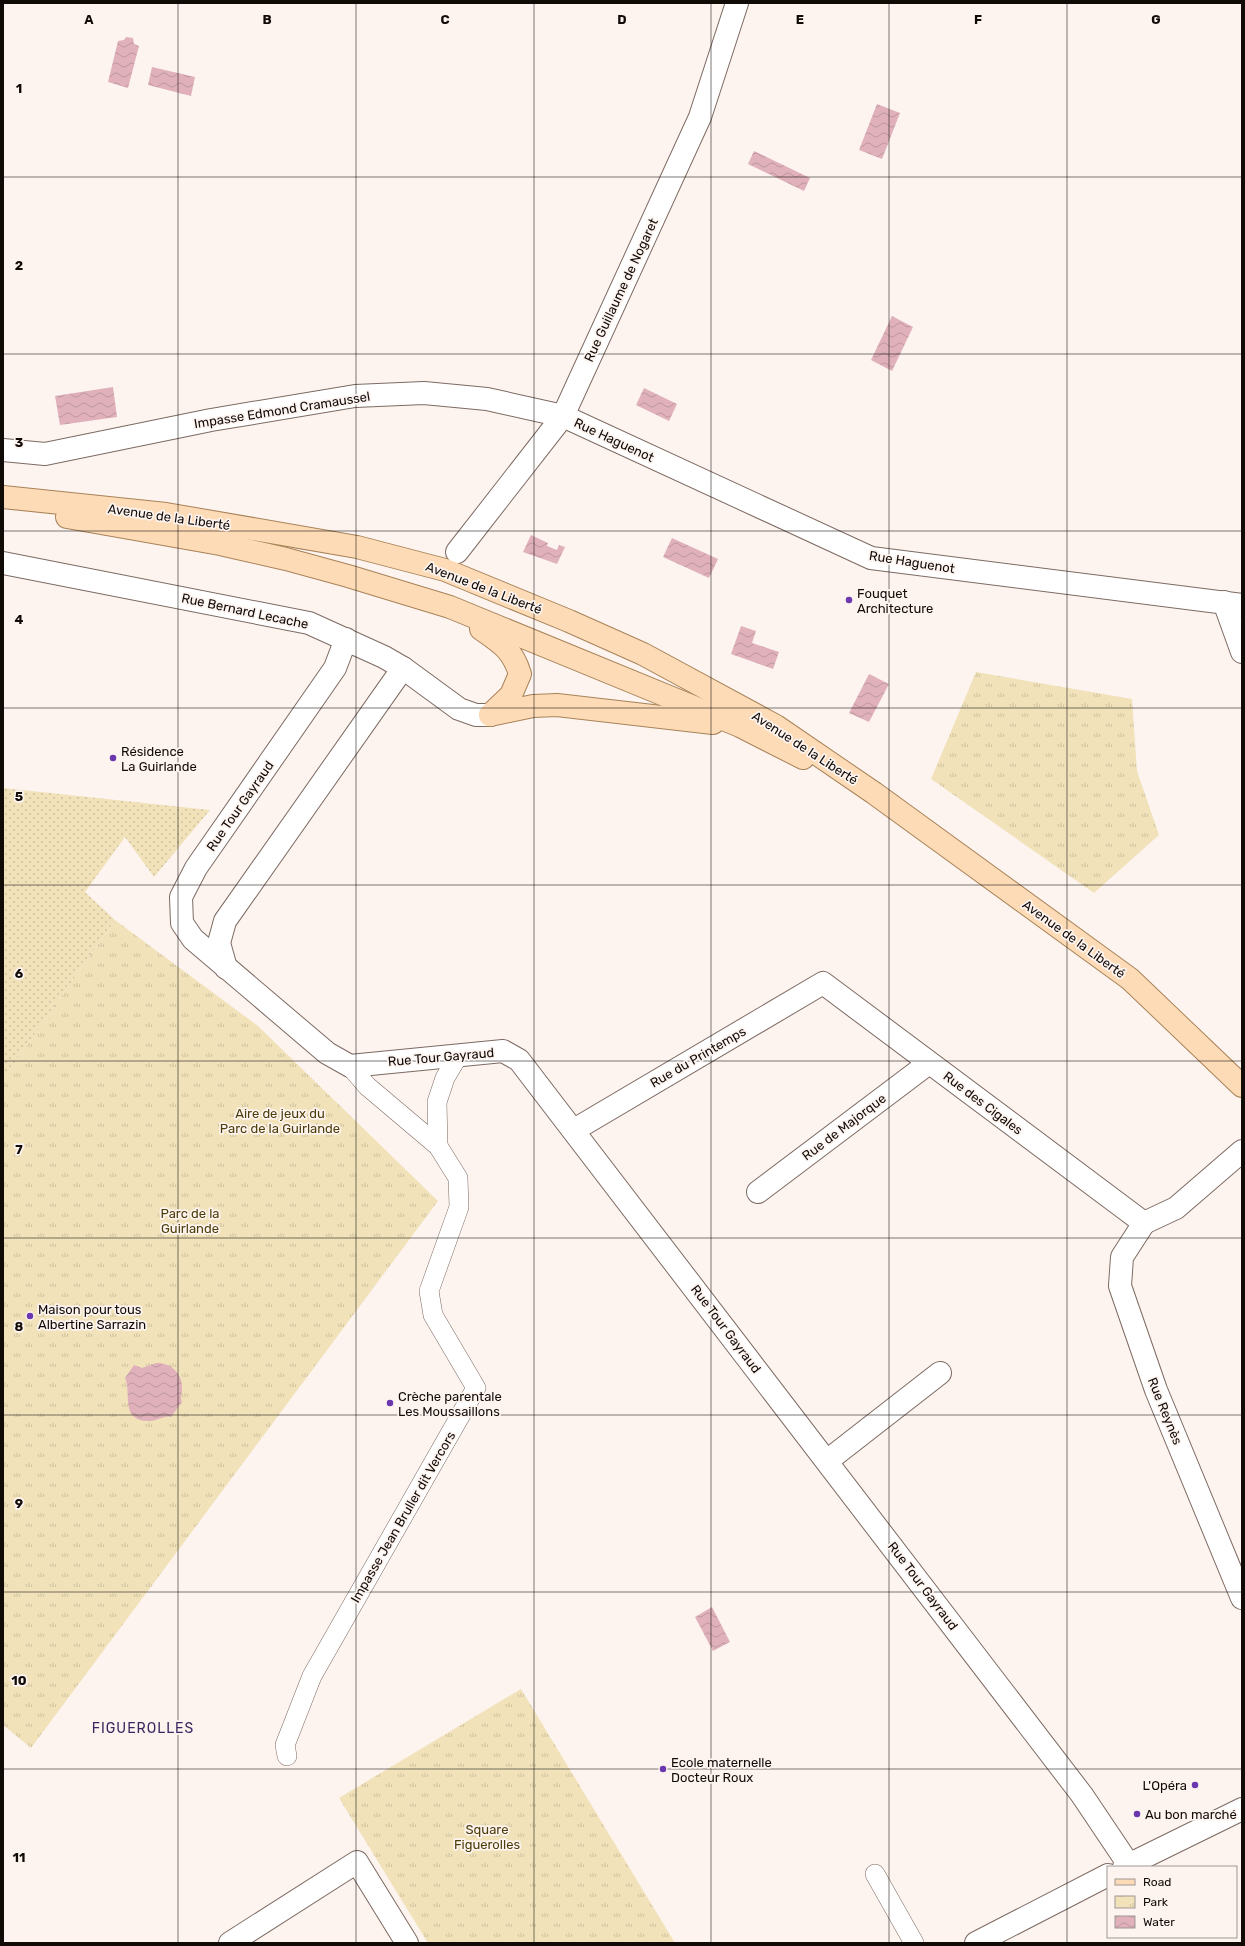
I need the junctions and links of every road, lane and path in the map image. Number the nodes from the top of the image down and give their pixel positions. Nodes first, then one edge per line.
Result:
1 (737, 3) edge
2 (563, 416) junction
3 (3, 450) edge
4 (3, 497) edge
5 (3, 506) edge
6 (457, 552) dead end
7 (3, 563) edge
8 (1233, 603) edge
9 (450, 607) junction
10 (346, 639) junction
11 (1242, 652) edge
12 (403, 668) junction
13 (490, 715) junction
14 (740, 726) junction
15 (874, 794) junction
16 (226, 968) junction
17 (823, 983) joint
18 (458, 1056) junction
19 (929, 1063) junction
20 (350, 1066) junction
21 (1242, 1086) edge
22 (574, 1130) junction
23 (438, 1146) junction
24 (1242, 1151) edge
25 (758, 1192) dead end
26 (1144, 1223) junction
27 (940, 1372) dead end
28 (827, 1461) junction
29 (1242, 1598) edge
30 (287, 1756) dead end
31 (1242, 1809) edge
32 (1126, 1866) edge
33 (875, 1874) dead end
34 (1107, 1876) edge
35 (230, 1943) edge
36 (407, 1943) edge
37 (914, 1943) edge
38 (976, 1943) edge

1 - 2 street, Rue Guillaume de Nogaret
2 - 3 street, Impasse Edmond Cramaussel
2 - 6 street, Rue Guillaume de Nogaret
2 - 8 street, Rue Haguenot
4 - 15 main road, Avenue de la Liberté
5 - 9 main road, Avenue de la Liberté
7 - 10 street, Rue Bernard Lecache
8 - 11 street
9 - 13 main road
9 - 14 main road, Avenue de la Liberté
10 - 12 street, Rue Bernard Lecache
10 - 16 street, Rue Tour Gayraud
12 - 13 street, Rue Bernard Lecache
12 - 16 street
13 - 14 main road
14 - 15 main road, Avenue de la Liberté
15 - 21 main road, Avenue de la Liberté
16 - 20 street, Rue Tour Gayraud
17 - 19 street, Rue des Cigales
17 - 22 street, Rue du Printemps
18 - 20 street, Rue Tour Gayraud
18 - 22 street, Rue Tour Gayraud
18 - 23 lane
19 - 25 street, Rue de Majorque
19 - 26 street, Rue des Cigales
20 - 23 lane, Impasse Jean Bruller dit Vercors
22 - 28 street, Rue Tour Gayraud
23 - 30 lane, Impasse Jean Bruller dit Vercors
24 - 26 street
26 - 29 street, Rue Reynès
27 - 28 street
28 - 32 street, Rue Tour Gayraud
31 - 32 street
33 - 37 lane
34 - 38 street
35 - 36 street

